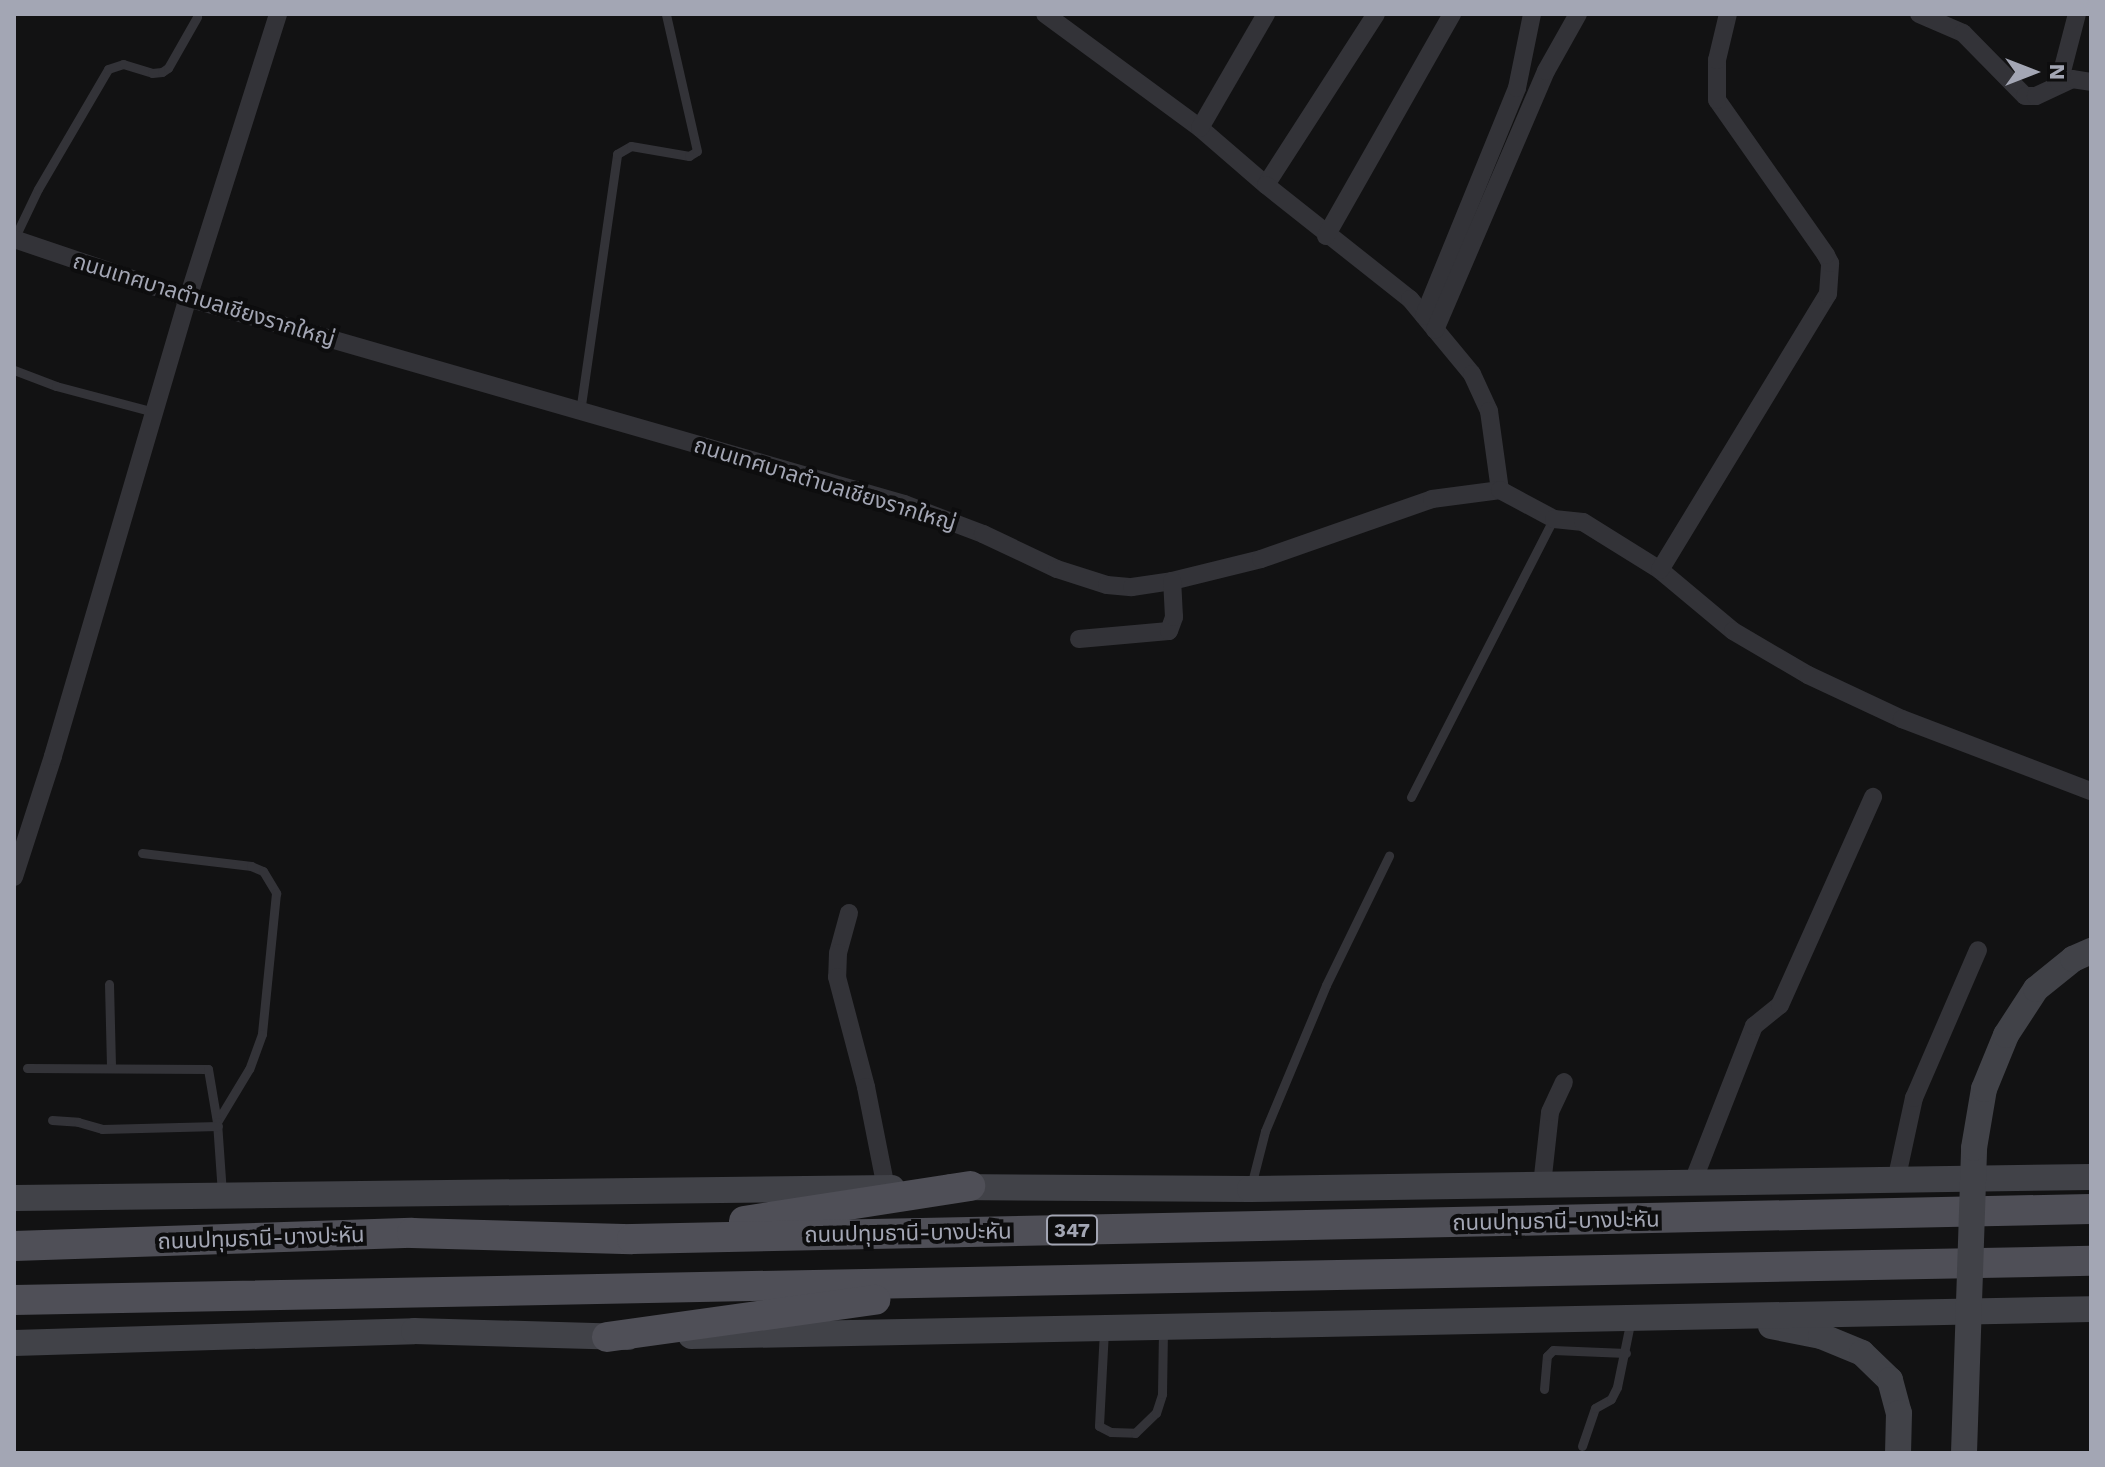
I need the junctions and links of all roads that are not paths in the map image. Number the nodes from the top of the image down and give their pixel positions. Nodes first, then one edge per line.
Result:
1 (278, 14) edge
2 (666, 14) edge
3 (1045, 14) edge
4 (1266, 14) edge
5 (1376, 14) edge
6 (1452, 14) edge
7 (1532, 14) edge
8 (1578, 14) edge
9 (1728, 14) edge
10 (1919, 14) edge
11 (2077, 14) edge
12 (197, 17) dead end
13 (2091, 82) edge
14 (2059, 83) junction
15 (1200, 128) junction
16 (1266, 185) junction
17 (1326, 236) junction
18 (14, 239) edge
19 (188, 298) junction
20 (1429, 323) junction
21 (14, 370) edge
22 (154, 412) junction
23 (580, 412) junction
24 (1500, 490) junction
25 (1554, 519) junction
26 (1660, 570) junction
27 (1172, 581) junction
28 (1079, 639) dead end
29 (2091, 791) edge
30 (1411, 797) dead end
31 (1873, 797) dead end
32 (142, 853) dead end
33 (1389, 856) dead end
34 (15, 870) edge
35 (849, 913) dead end
36 (1978, 950) dead end
37 (2091, 951) edge
38 (109, 984) dead end
39 (111, 1067) junction
40 (27, 1068) dead end
41 (1564, 1082) dead end
42 (52, 1120) dead end
43 (218, 1124) junction
44 (2091, 1177) edge
45 (1896, 1181) junction
46 (1692, 1184) junction
47 (1542, 1185) junction
48 (970, 1186) junction
49 (886, 1188) junction
50 (1250, 1189) junction
51 (222, 1193) junction
52 (14, 1198) edge
53 (2091, 1209) edge
54 (632, 1239) junction
55 (14, 1246) edge
56 (2091, 1261) edge
57 (1003, 1282) junction
58 (14, 1300) edge
59 (2091, 1309) edge
60 (1701, 1318) junction
61 (1631, 1319) junction
62 (1163, 1329) junction
63 (1104, 1330) junction
64 (607, 1337) junction
65 (14, 1343) edge
66 (1626, 1353) junction
67 (1544, 1389) dead end
68 (1582, 1446) dead end
69 (1898, 1453) edge
70 (1964, 1453) edge

1 - 19 street
2 - 23 lane
3 - 15 street
4 - 15 street
5 - 16 street
6 - 17 street
7 - 20 street
8 - 20 street
9 - 26 street
10 - 14 street
11 - 14 street
12 - 18 lane
13 - 14 street
15 - 16 street
16 - 17 street
17 - 20 street
18 - 19 street, ถนนเทศบาลตำบลเชียงรากใหญ่
19 - 22 street
19 - 23 street, ถนนเทศบาลตำบลเชียงรากใหญ่
20 - 24 street
21 - 22 lane
22 - 34 street
23 - 27 street, ถนนเทศบาลตำบลเชียงรากใหญ่
24 - 25 street
24 - 27 street, ถนนเทศบาลตำบลเชียงรากใหญ่
25 - 26 street
25 - 30 lane
26 - 29 street
27 - 28 street
31 - 46 street
32 - 43 lane
33 - 50 lane
35 - 49 street
36 - 45 street
37 - 70 main road, bridge
38 - 39 lane
39 - 40 lane
39 - 43 lane
41 - 47 street
42 - 43 lane
43 - 51 lane
44 - 45 main road, 347
45 - 46 main road, 347
46 - 47 main road, 347
47 - 50 main road, 347
48 - 49 main road, 347
48 - 50 main road, 347
48 - 54 main road
49 - 51 main road, 347
51 - 52 main road, 347
53 - 54 main road, ถนนปทุมธานี-บางปะหัน / 347
54 - 55 main road, ถนนปทุมธานี-บางปะหัน / 347
56 - 57 main road
57 - 58 main road
57 - 64 main road
59 - 60 main road
60 - 61 main road
60 - 69 main road
61 - 62 main road
61 - 66 lane
62 - 63 main road
62 - 63 lane
63 - 64 main road
64 - 65 main road
66 - 67 lane
66 - 68 lane

